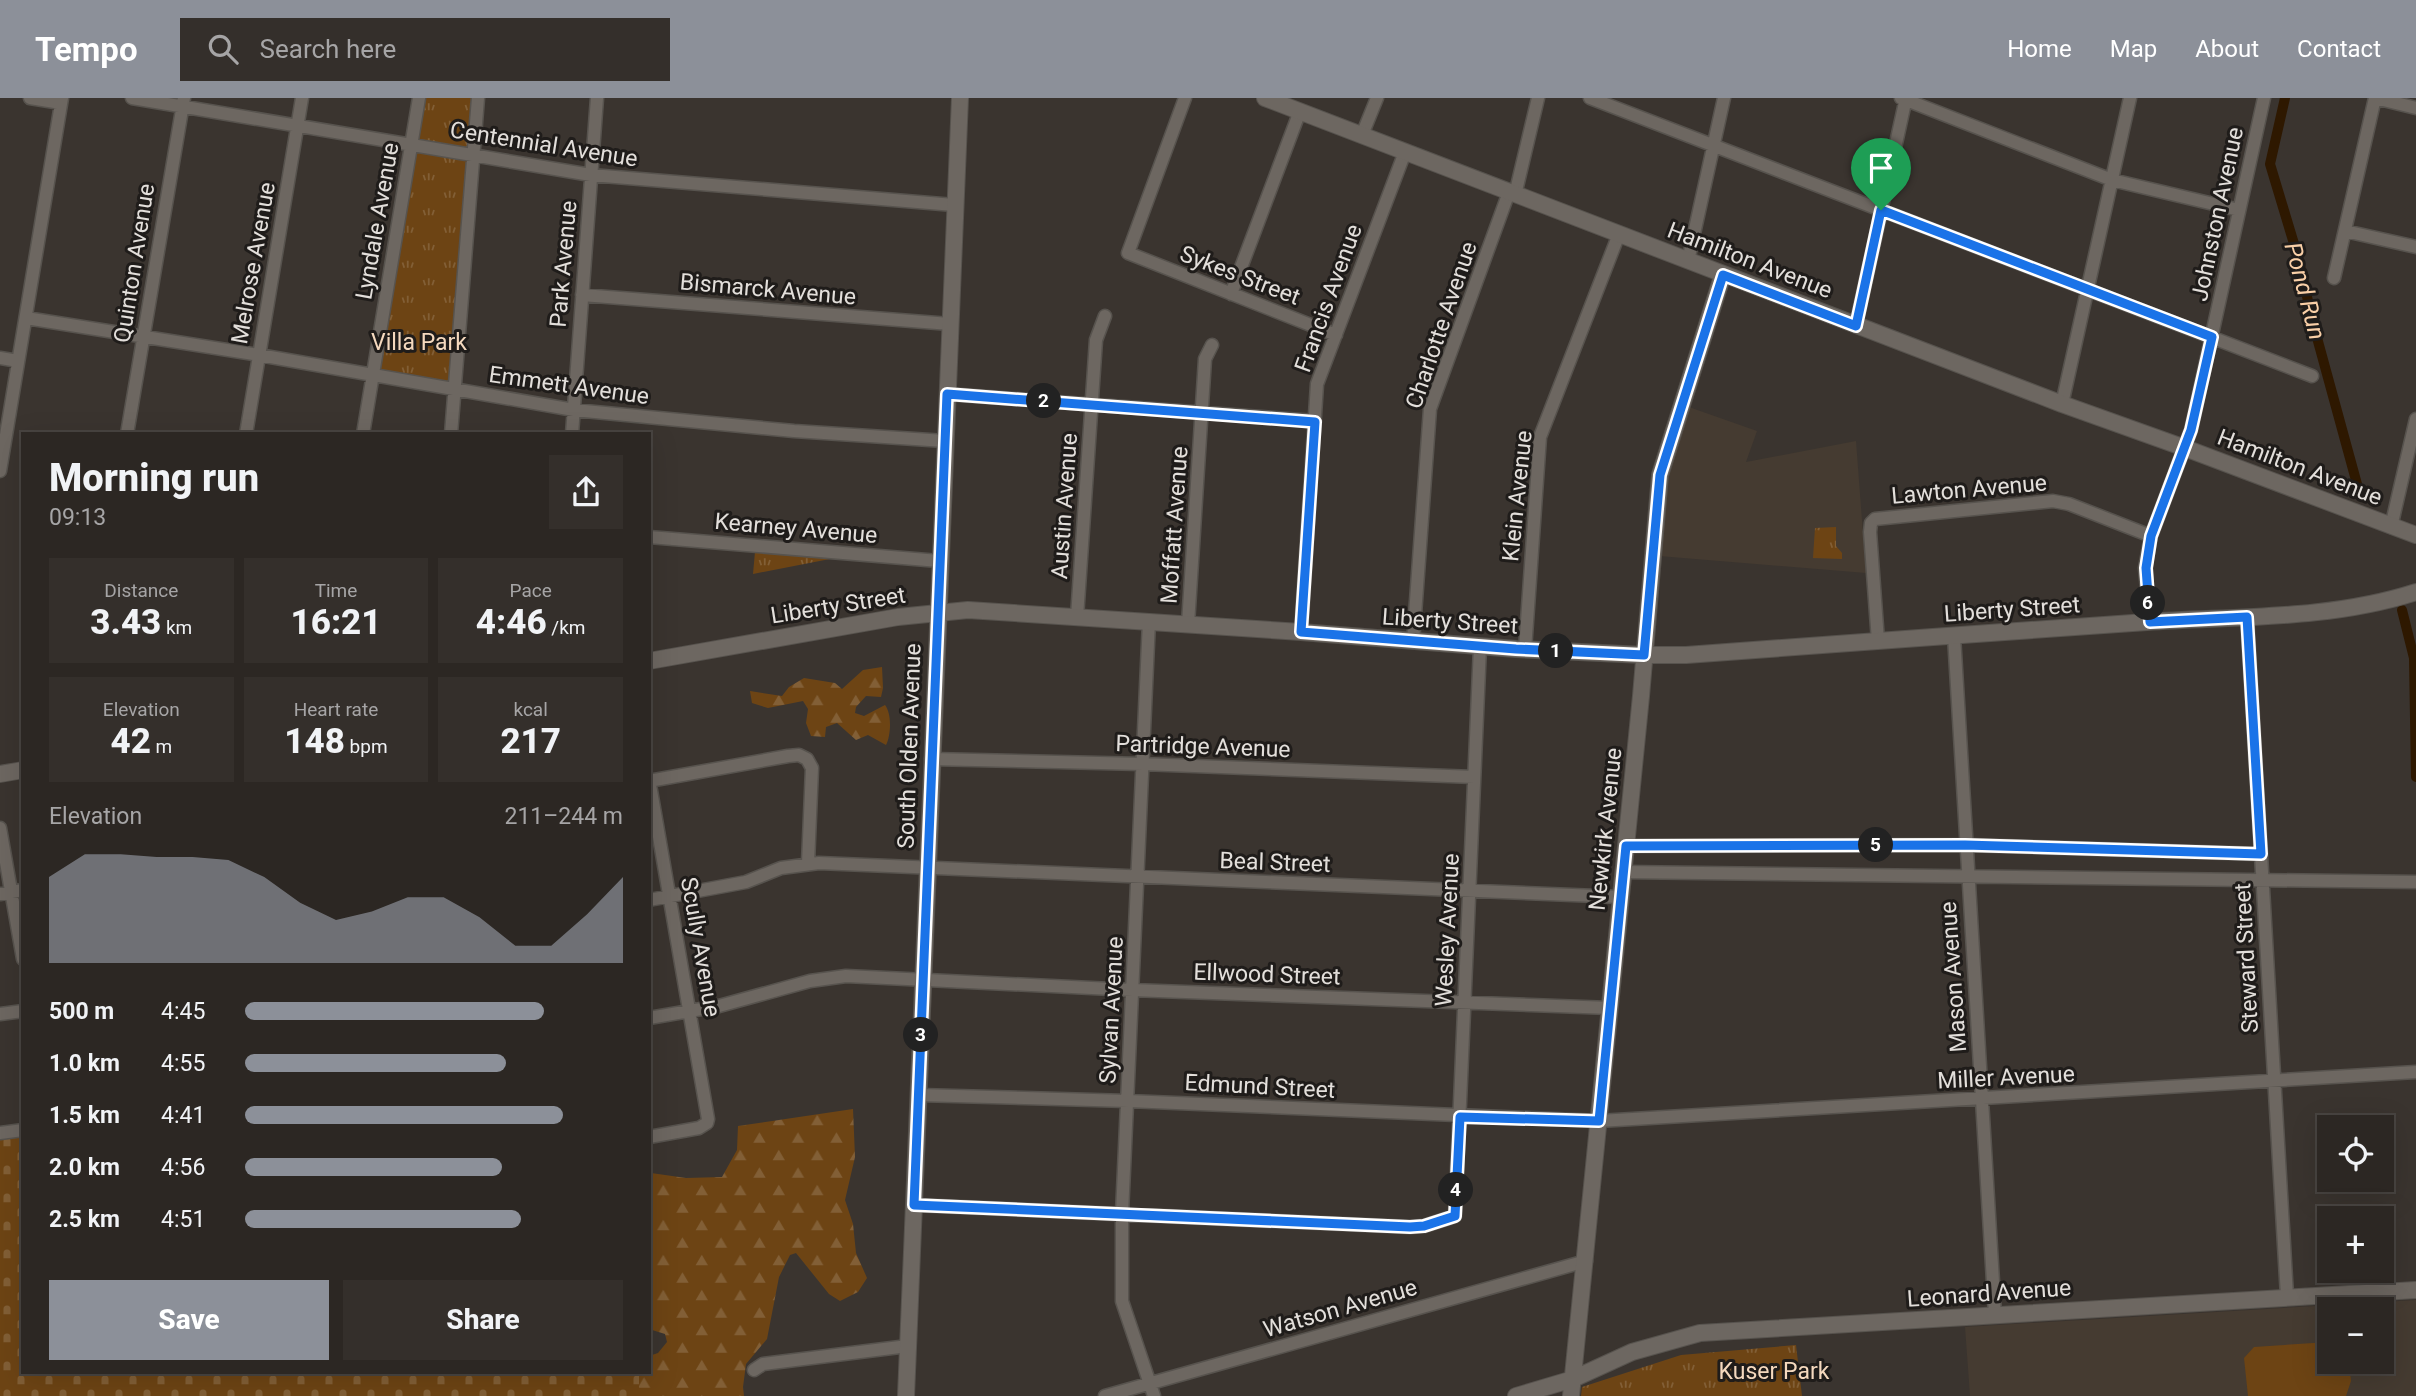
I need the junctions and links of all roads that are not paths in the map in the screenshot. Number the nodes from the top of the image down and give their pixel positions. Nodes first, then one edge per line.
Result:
1 (30, 98) edge
2 (132, 98) edge
3 (302, 98) edge
4 (419, 98) edge
5 (478, 98) edge
6 (597, 98) edge
7 (960, 98) edge
8 (1185, 98) edge
9 (1265, 98) edge
10 (1377, 98) edge
11 (1538, 98) edge
12 (1590, 98) edge
13 (1724, 98) edge
14 (2130, 98) edge
15 (2264, 98) edge
16 (2375, 98) edge
17 (1904, 99) edge
18 (61, 101) edge
19 (183, 102) edge
20 (2416, 108) edge
21 (1300, 111) junction
22 (298, 126) junction
23 (1362, 135) junction
24 (411, 145) junction
25 (1713, 145) junction
26 (1405, 152) junction
27 (473, 155) junction
28 (591, 175) junction
29 (2112, 180) junction
30 (1512, 194) junction
31 (954, 205) junction
32 (1881, 210) junction
33 (2239, 210) junction
34 (2344, 231) junction
35 (1619, 234) junction
36 (2416, 247) edge
37 (1688, 261) junction
38 (1723, 275) junction
39 (2334, 278) dead end
40 (2088, 290) junction
41 (1231, 294) junction
42 (582, 295) junction
43 (1105, 316) dead end
44 (26, 318) junction
45 (950, 324) junction
46 (1856, 326) junction
47 (1336, 335) junction
48 (143, 337) junction
49 (2212, 337) junction
50 (1212, 345) dead end
51 (259, 355) junction
52 (0, 358) edge
53 (19, 361) junction
54 (372, 376) junction
55 (2312, 376) dead end
56 (455, 390) junction
57 (947, 394) junction
58 (1092, 404) junction
59 (2062, 404) junction
60 (574, 410) junction
61 (1203, 413) junction
62 (2416, 419) edge
63 (1315, 422) junction
64 (127, 432) edge
65 (246, 432) edge
66 (363, 432) edge
67 (452, 432) edge
68 (572, 432) edge
69 (945, 441) junction
70 (2185, 448) junction
71 (0, 471) edge
72 (2391, 527) junction
73 (2151, 536) junction
74 (2416, 536) edge
75 (651, 537) edge
76 (939, 561) junction
77 (2416, 592) edge
78 (937, 612) junction
79 (1077, 617) junction
80 (2247, 617) junction
81 (1149, 621) junction
82 (2150, 622) junction
83 (1188, 624) junction
84 (1301, 632) junction
85 (1954, 636) junction
86 (1878, 641) junction
87 (1413, 642) junction
88 (1480, 646) junction
89 (1525, 650) junction
90 (1644, 655) junction
91 (651, 661) edge
92 (931, 759) junction
93 (1142, 764) junction
94 (21, 770) edge
95 (0, 774) edge
96 (1474, 776) junction
97 (651, 780) edge
98 (651, 791) edge
99 (0, 828) edge
100 (1965, 845) junction
101 (1626, 846) junction
102 (2261, 854) junction
103 (808, 863) junction
104 (927, 869) junction
105 (1623, 872) junction
106 (1968, 877) junction
107 (1138, 878) junction
108 (2262, 881) junction
109 (2416, 882) edge
110 (1471, 890) junction
111 (11, 892) edge
112 (671, 896) junction
113 (1621, 897) junction
114 (651, 900) edge
115 (21, 948) edge
116 (923, 982) junction
117 (1132, 990) junction
118 (1464, 1002) junction
119 (1610, 1008) junction
120 (21, 1011) edge
121 (690, 1011) junction
122 (0, 1014) edge
123 (651, 1018) edge
124 (2416, 1072) edge
125 (2274, 1081) junction
126 (919, 1095) junction
127 (1982, 1100) junction
128 (1128, 1101) junction
129 (1460, 1117) junction
130 (1599, 1121) junction
131 (21, 1130) edge
132 (0, 1133) edge
133 (651, 1137) edge
134 (914, 1205) junction
135 (1122, 1213) junction
136 (1586, 1261) junction
137 (2416, 1290) edge
138 (2287, 1296) junction
139 (1995, 1315) junction
140 (908, 1346) junction
141 (754, 1370) dead end
142 (1573, 1379) junction
143 (1152, 1390) edge
144 (905, 1396) edge
145 (1105, 1396) edge
146 (1516, 1396) edge
147 (1571, 1396) edge

1 - 18 street
2 - 19 street, Centennial Avenue
3 - 22 street, Melrose Avenue
4 - 24 street, Lyndale Avenue
5 - 27 street
6 - 28 street, Park Avenue
7 - 31 street, South Olden Avenue
8 - 41 street, Sykes Street
9 - 21 street, Hamilton Avenue
10 - 23 street
11 - 30 street, Charlotte Avenue
12 - 25 street
13 - 25 street
14 - 29 street
15 - 33 street, Johnston Avenue
16 - 20 street
16 - 34 street
17 - 29 street
17 - 32 street
18 - 44 street
19 - 22 street, Centennial Avenue
19 - 48 street, Quinton Avenue
21 - 23 street, Hamilton Avenue
21 - 41 street
22 - 24 street, Centennial Avenue
22 - 51 street, Melrose Avenue
23 - 26 street, Hamilton Avenue
24 - 27 street, Centennial Avenue
24 - 54 street, Lyndale Avenue
25 - 32 street
25 - 37 street
26 - 30 street, Hamilton Avenue
26 - 47 street, Francis Avenue
27 - 28 street, Centennial Avenue
27 - 56 street
28 - 31 street, Centennial Avenue
28 - 42 street, Park Avenue
29 - 33 street
29 - 40 street
30 - 35 street, Hamilton Avenue
30 - 87 street, Charlotte Avenue
31 - 45 street, South Olden Avenue
32 - 40 street
32 - 46 street
33 - 49 street, Johnston Avenue
34 - 36 street
34 - 39 street
35 - 37 street, Hamilton Avenue
35 - 89 street, Klein Avenue
37 - 38 street, Hamilton Avenue
38 - 46 street, Hamilton Avenue
38 - 90 street, Newkirk Avenue
40 - 49 street
40 - 59 street
41 - 47 street, Sykes Street
42 - 45 street, Bismarck Avenue
42 - 60 street, Park Avenue
43 - 58 street, Austin Avenue
44 - 48 street, Emmett Avenue
44 - 53 street
45 - 57 street, South Olden Avenue
46 - 59 street, Hamilton Avenue
47 - 63 street, Francis Avenue
48 - 51 street, Emmett Avenue
48 - 64 street, Quinton Avenue
49 - 55 street
49 - 70 street, Johnston Avenue
50 - 61 street, Moffatt Avenue
51 - 54 street, Emmett Avenue
51 - 65 street, Melrose Avenue
52 - 53 street
53 - 71 street
54 - 56 street, Emmett Avenue
54 - 66 street, Lyndale Avenue
56 - 60 street, Emmett Avenue
56 - 67 street
57 - 58 street
57 - 69 street, South Olden Avenue
58 - 61 street
58 - 79 street, Austin Avenue
59 - 70 street, Hamilton Avenue
60 - 68 street, Park Avenue
60 - 69 street, Emmett Avenue
61 - 63 street
61 - 83 street, Moffatt Avenue
62 - 72 street
63 - 84 street, Francis Avenue
69 - 76 street, South Olden Avenue
70 - 72 street, Hamilton Avenue
70 - 73 street, Johnston Avenue
72 - 74 street, Hamilton Avenue
73 - 82 street, Johnston Avenue
73 - 86 street, Lawton Avenue
75 - 76 street, Kearney Avenue
76 - 78 street, South Olden Avenue
77 - 80 street, Liberty Street
78 - 79 street, Liberty Street
78 - 91 street, Liberty Street
78 - 92 street, South Olden Avenue
79 - 81 street, Liberty Street
80 - 82 street, Liberty Street
80 - 102 street, Steward Street
81 - 83 street, Liberty Street
81 - 93 street, Sylvan Avenue
82 - 85 street, Liberty Street
83 - 84 street, Liberty Street
84 - 87 street, Liberty Street
85 - 86 street, Liberty Street
85 - 100 street, Mason Avenue
86 - 90 street, Liberty Street
87 - 88 street, Liberty Street
88 - 89 street, Liberty Street
88 - 96 street, Wesley Avenue
89 - 90 street, Liberty Street
90 - 101 street, Newkirk Avenue
92 - 93 street, Partridge Avenue
92 - 104 street, South Olden Avenue
93 - 96 street, Partridge Avenue
93 - 107 street, Sylvan Avenue
94 - 95 street
96 - 110 street, Wesley Avenue
97 - 103 street
98 - 112 street, Scully Avenue
99 - 111 street
100 - 101 street
100 - 102 street
100 - 106 street, Mason Avenue
101 - 105 street, Newkirk Avenue
102 - 108 street, Steward Street
103 - 104 street, Beal Street
103 - 112 street, Beal Street
104 - 107 street, Beal Street
104 - 116 street, South Olden Avenue
105 - 106 street
105 - 113 street, Newkirk Avenue
106 - 108 street
106 - 127 street, Mason Avenue
107 - 110 street, Beal Street
107 - 117 street, Sylvan Avenue
108 - 109 street
108 - 125 street, Steward Street
110 - 113 street, Beal Street
110 - 118 street, Wesley Avenue
111 - 115 street
112 - 114 street, Beal Street
112 - 121 street, Scully Avenue
113 - 119 street, Newkirk Avenue
116 - 117 street, Ellwood Street
116 - 121 street, Ellwood Street
116 - 126 street, South Olden Avenue
117 - 118 street, Ellwood Street
117 - 128 street, Sylvan Avenue
118 - 119 street, Ellwood Street
118 - 129 street, Wesley Avenue
119 - 130 street, Newkirk Avenue
120 - 122 street
121 - 123 street, Ellwood Street
121 - 133 street, Scully Avenue
124 - 125 street, Miller Avenue
125 - 127 street, Miller Avenue
125 - 138 street, Steward Street
126 - 128 street, Edmund Street
126 - 134 street, South Olden Avenue
127 - 130 street, Miller Avenue
127 - 139 street, Mason Avenue
128 - 129 street, Edmund Street
128 - 135 street, Sylvan Avenue
129 - 130 street, Edmund Street
129 - 135 street, Wesley Avenue
130 - 136 street, Newkirk Avenue
131 - 132 street
134 - 135 street
134 - 140 street, South Olden Avenue
135 - 143 street, Sylvan Avenue
136 - 142 street, Newkirk Avenue
136 - 143 street, Watson Avenue
137 - 138 street, Leonard Avenue
138 - 139 street, Leonard Avenue
139 - 142 street, Leonard Avenue
140 - 141 street
140 - 144 street, South Olden Avenue
142 - 146 street, Leonard Avenue
142 - 147 street, Newkirk Avenue
143 - 145 street, Watson Avenue

